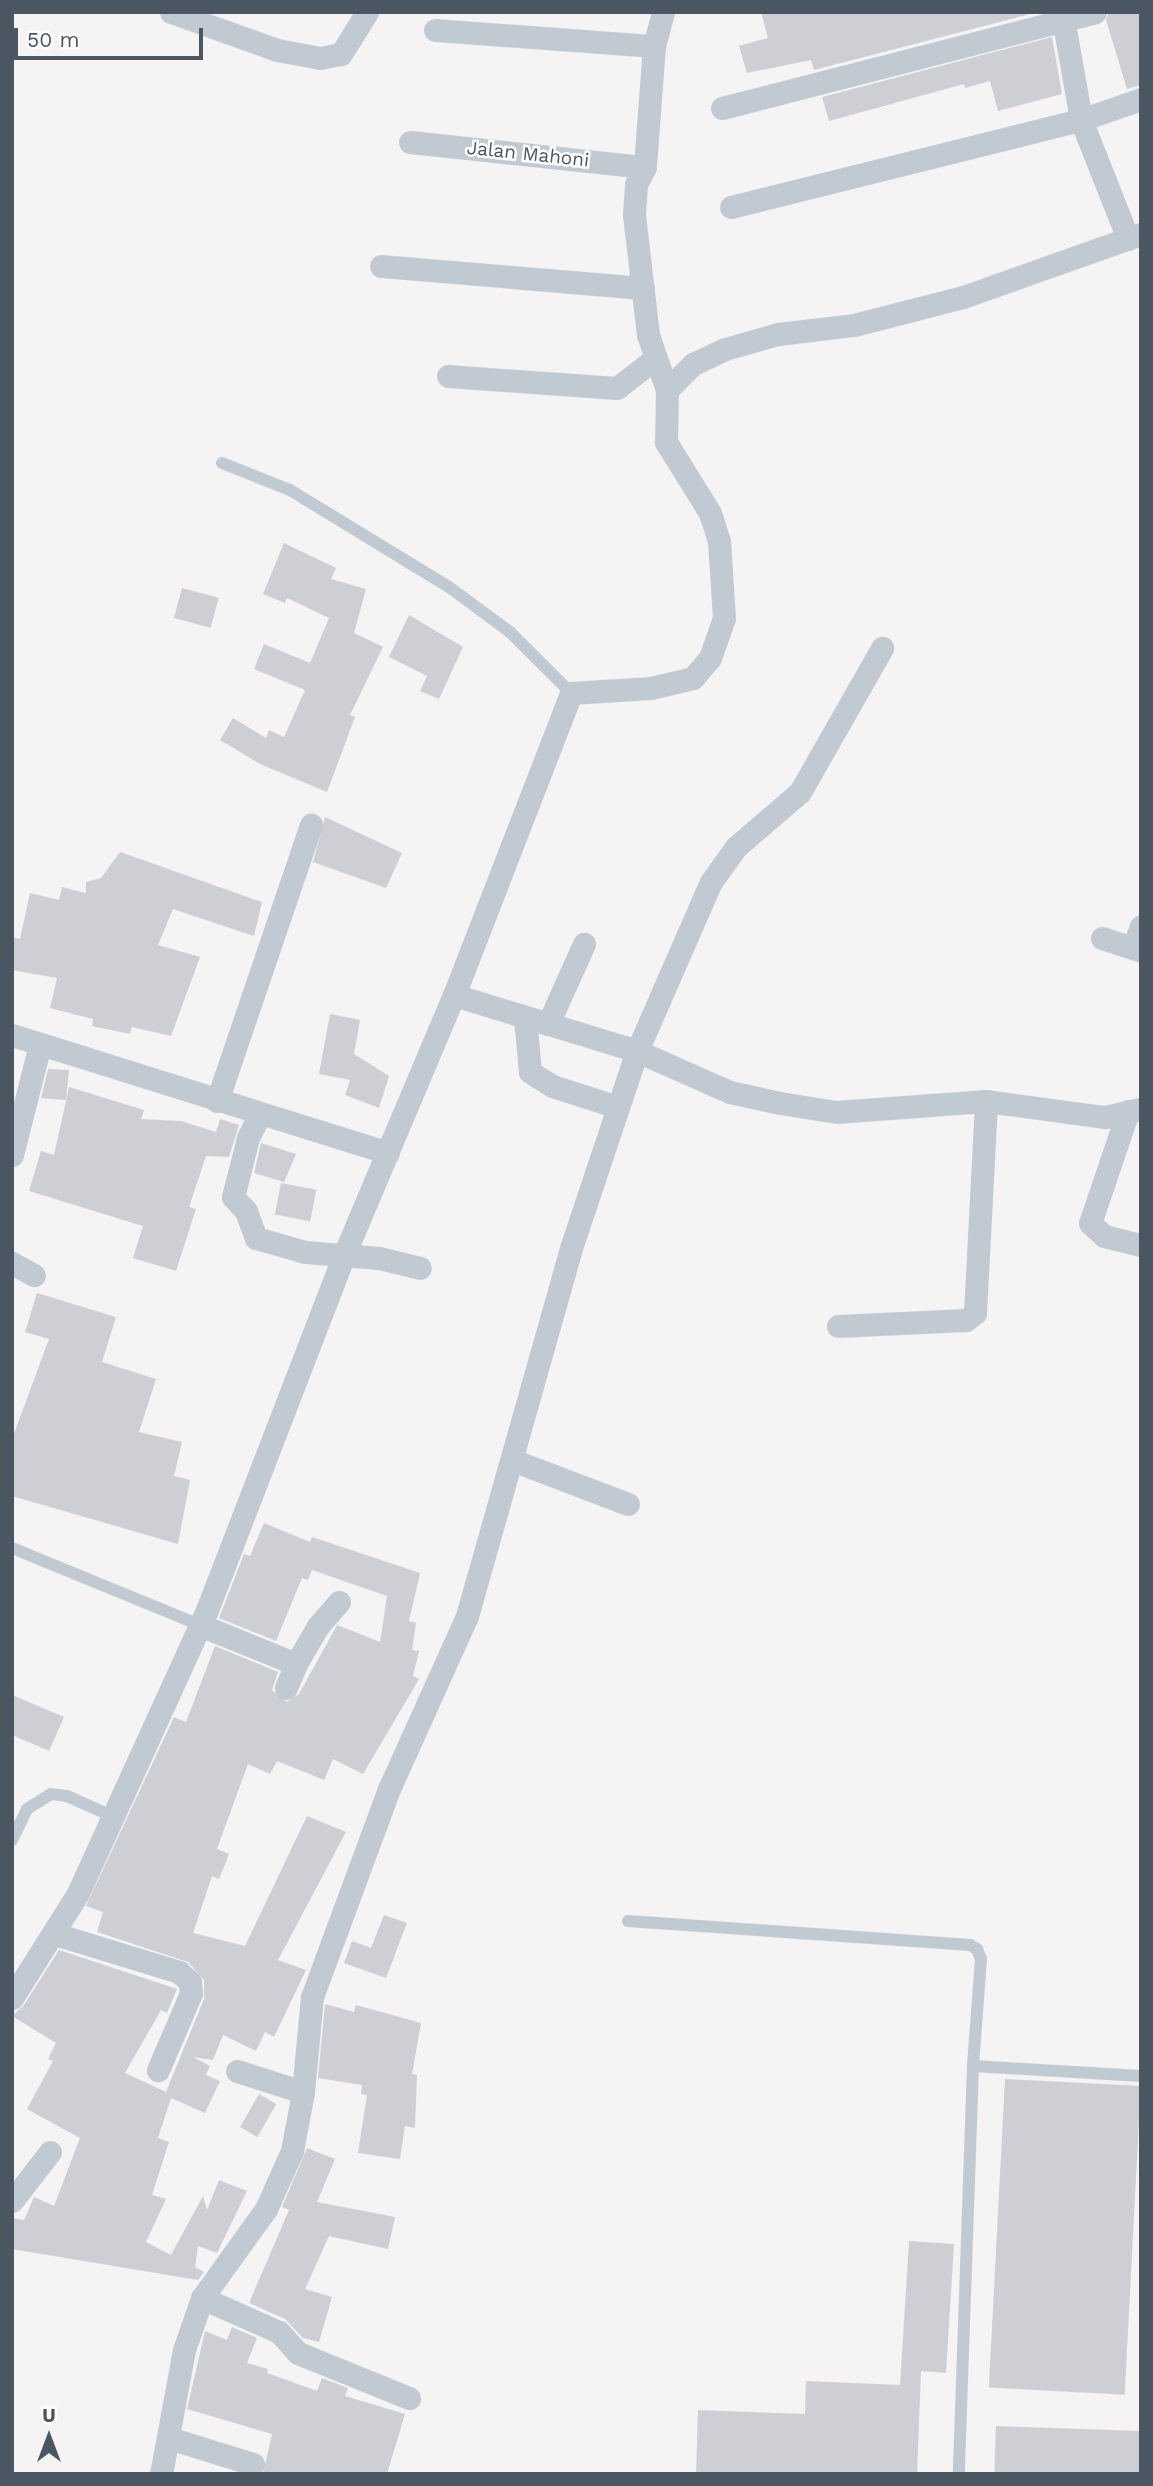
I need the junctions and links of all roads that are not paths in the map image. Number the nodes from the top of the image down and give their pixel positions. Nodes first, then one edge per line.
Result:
1 (170, 12) edge
2 (367, 12) edge
3 (663, 12) edge
4 (1095, 12) edge
5 (1063, 17) edge
6 (472, 23) edge
7 (435, 30) dead end
8 (653, 46) junction
9 (1141, 99) edge
10 (722, 108) dead end
11 (1081, 120) junction
12 (410, 142) dead end
13 (645, 167) junction
14 (731, 208) dead end
15 (1134, 236) edge
16 (381, 266) dead end
17 (643, 288) junction
18 (653, 360) junction
19 (448, 376) dead end
20 (667, 390) junction
21 (222, 463) dead end
22 (882, 648) dead end
23 (571, 693) junction
24 (311, 825) dead end
25 (1141, 926) edge
26 (1102, 938) dead end
27 (583, 944) dead end
28 (1137, 950) edge
29 (454, 995) junction
30 (525, 1017) junction
31 (548, 1024) junction
32 (12, 1035) edge
33 (40, 1044) junction
34 (637, 1051) junction
35 (217, 1101) junction
36 (986, 1101) junction
37 (618, 1107) junction
38 (1134, 1110) edge
39 (260, 1114) junction
40 (388, 1153) junction
41 (12, 1155) edge
42 (1141, 1245) edge
43 (344, 1255) junction
44 (12, 1263) edge
45 (420, 1268) dead end
46 (34, 1275) dead end
47 (838, 1326) dead end
48 (512, 1460) junction
49 (628, 1504) dead end
50 (12, 1548) edge
51 (339, 1601) dead end
52 (200, 1625) junction
53 (296, 1664) junction
54 (286, 1688) dead end
55 (114, 1817) junction
56 (12, 1840) edge
57 (628, 1921) dead end
58 (55, 1934) junction
59 (12, 1998) edge
60 (973, 2066) junction
61 (158, 2070) dead end
62 (237, 2071) dead end
63 (1141, 2076) edge
64 (303, 2092) junction
65 (50, 2152) dead end
66 (12, 2201) edge
67 (202, 2298) junction
68 (409, 2398) dead end
69 (169, 2438) junction
70 (253, 2464) dead end
71 (162, 2474) edge
72 (959, 2474) edge

1 - 2 street
3 - 8 street
4 - 5 street
5 - 10 street
5 - 11 street
6 - 7 street
6 - 8 street
8 - 13 street
9 - 11 street
11 - 14 street
11 - 15 street
12 - 13 street, Jalan Mahoni
13 - 17 street
15 - 20 street
16 - 17 street
17 - 18 street
18 - 19 street
18 - 20 street
20 - 23 street
21 - 23 lane
22 - 34 street
23 - 29 street
24 - 35 street
25 - 28 street
26 - 28 street
27 - 31 street
29 - 30 street
29 - 40 street
30 - 31 street
30 - 37 street
31 - 34 street
32 - 33 street
33 - 35 street
33 - 41 street
34 - 36 street
34 - 37 street
35 - 39 street
36 - 38 street
36 - 47 street
37 - 48 street
38 - 42 street
39 - 40 street
39 - 43 street
40 - 43 street
43 - 45 street
43 - 52 street
44 - 46 street
48 - 49 street
48 - 64 street
50 - 52 lane
51 - 53 street
52 - 53 street
52 - 55 street
53 - 54 street
55 - 56 lane
55 - 58 street
57 - 60 lane
58 - 59 street
58 - 61 street
60 - 63 lane
60 - 72 lane
62 - 64 street
64 - 67 street
65 - 66 street
67 - 68 street
67 - 69 street
69 - 70 street
69 - 71 street

